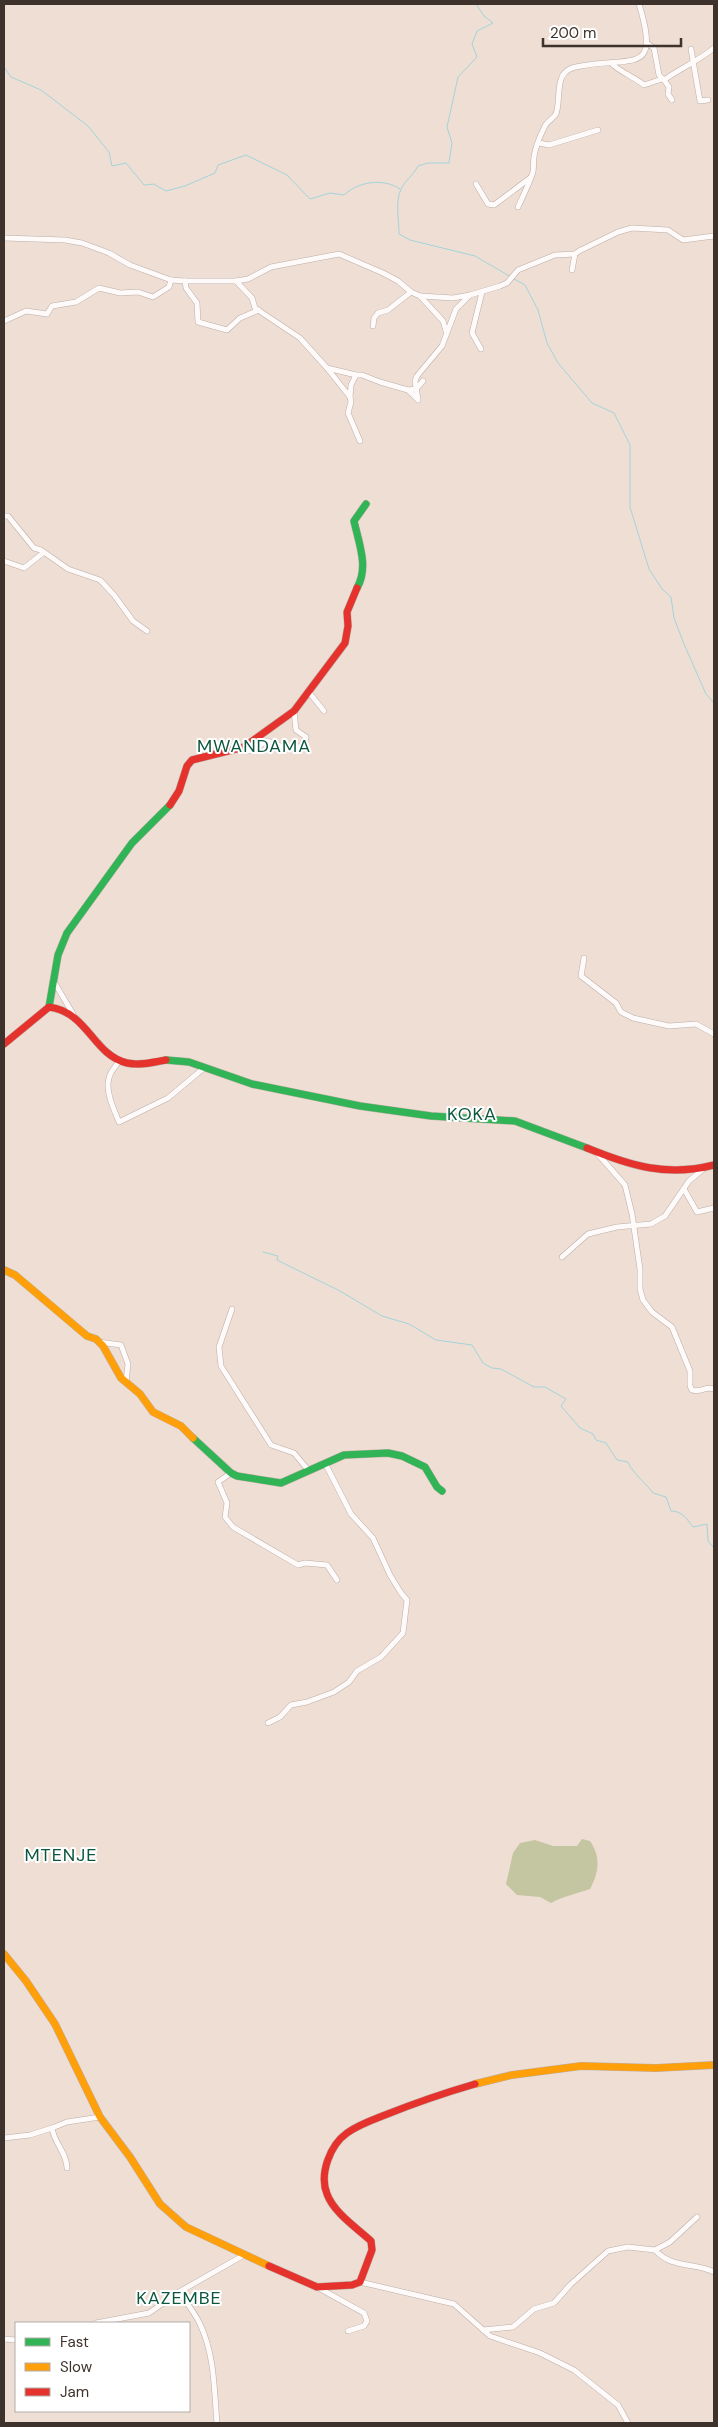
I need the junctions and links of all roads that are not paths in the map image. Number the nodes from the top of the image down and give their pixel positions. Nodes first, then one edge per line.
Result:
1 (640, 4) edge
2 (648, 44) junction
3 (714, 48) edge
4 (691, 49) dead end
5 (695, 63) junction
6 (612, 64) junction
7 (663, 80) junction
8 (672, 100) dead end
9 (708, 100) dead end
10 (598, 130) dead end
11 (539, 143) junction
12 (530, 178) junction
13 (476, 184) dead end
14 (518, 208) dead end
15 (714, 236) edge
16 (4, 238) edge
17 (575, 254) junction
18 (572, 270) dead end
19 (171, 280) junction
20 (236, 281) junction
21 (185, 282) junction
22 (412, 292) junction
23 (482, 292) junction
24 (470, 295) junction
25 (420, 296) junction
26 (259, 310) junction
27 (4, 320) edge
28 (373, 326) dead end
29 (446, 331) junction
30 (481, 349) dead end
31 (326, 368) junction
32 (356, 376) junction
33 (423, 381) dead end
34 (416, 389) junction
35 (408, 390) junction
36 (350, 397) junction
37 (360, 441) dead end
38 (366, 504) dead end
39 (4, 516) edge
40 (44, 553) junction
41 (4, 561) edge
42 (147, 631) dead end
43 (308, 691) junction
44 (294, 711) junction
45 (324, 711) dead end
46 (244, 747) junction
47 (584, 958) dead end
48 (52, 980) junction
49 (49, 1007) junction
50 (75, 1017) junction
51 (714, 1034) edge
52 (4, 1044) edge
53 (119, 1060) junction
54 (204, 1068) junction
55 (594, 1150) junction
56 (714, 1165) edge
57 (702, 1169) junction
58 (684, 1189) junction
59 (714, 1208) edge
60 (634, 1225) junction
61 (562, 1257) dead end
62 (4, 1270) edge
63 (232, 1309) dead end
64 (99, 1342) junction
65 (126, 1382) junction
66 (714, 1390) edge
67 (326, 1465) junction
68 (309, 1471) junction
69 (231, 1473) junction
70 (442, 1491) dead end
71 (337, 1580) dead end
72 (268, 1723) dead end
73 (4, 1954) edge
74 (714, 2065) edge
75 (100, 2117) junction
76 (52, 2128) junction
77 (4, 2138) edge
78 (67, 2168) dead end
79 (697, 2217) dead end
80 (655, 2250) junction
81 (244, 2255) junction
82 (714, 2272) edge
83 (360, 2282) junction
84 (317, 2286) junction
85 (179, 2292) junction
86 (102, 2322) edge
87 (482, 2330) junction
88 (348, 2331) dead end
89 (217, 2423) edge
90 (628, 2423) edge

1 - 2 street
2 - 6 street
2 - 7 street
3 - 5 street
4 - 5 street
5 - 7 street
5 - 9 street
6 - 7 street
6 - 11 street
7 - 8 street
10 - 11 street
11 - 12 street
12 - 13 street
12 - 14 street
15 - 17 street
16 - 19 street
17 - 18 street
17 - 23 street
19 - 21 street
19 - 27 street
20 - 21 street
20 - 22 street
20 - 26 street
21 - 26 street
22 - 25 street
22 - 28 street
23 - 24 street
23 - 30 street
24 - 25 street
24 - 29 street
25 - 29 street
26 - 31 street
29 - 34 street
31 - 32 street
31 - 36 street
32 - 35 street
32 - 36 street
33 - 34 street
34 - 35 street
34 - 35 street
36 - 37 street
38 - 43 street
39 - 40 street
40 - 41 street
40 - 42 street
43 - 44 street
43 - 45 street
44 - 46 street
44 - 46 street
46 - 48 street
47 - 51 street
48 - 49 street
48 - 50 street
49 - 50 street
49 - 52 street
50 - 53 street
53 - 54 street
53 - 54 street
54 - 55 street
55 - 57 street
55 - 60 street
56 - 57 street
57 - 58 street
58 - 59 street
58 - 60 street
60 - 61 street
60 - 66 street
62 - 64 street
63 - 68 street
64 - 65 street
64 - 65 street
65 - 69 street
67 - 68 street
67 - 70 street
67 - 72 street
68 - 69 street
69 - 71 street
73 - 75 street
74 - 83 street
75 - 76 street
75 - 81 street
76 - 77 street
76 - 78 street
79 - 80 street
80 - 82 street
80 - 87 street
81 - 84 street
81 - 85 street
83 - 84 street
83 - 87 street
84 - 88 street
85 - 86 street
85 - 89 street
87 - 90 street

